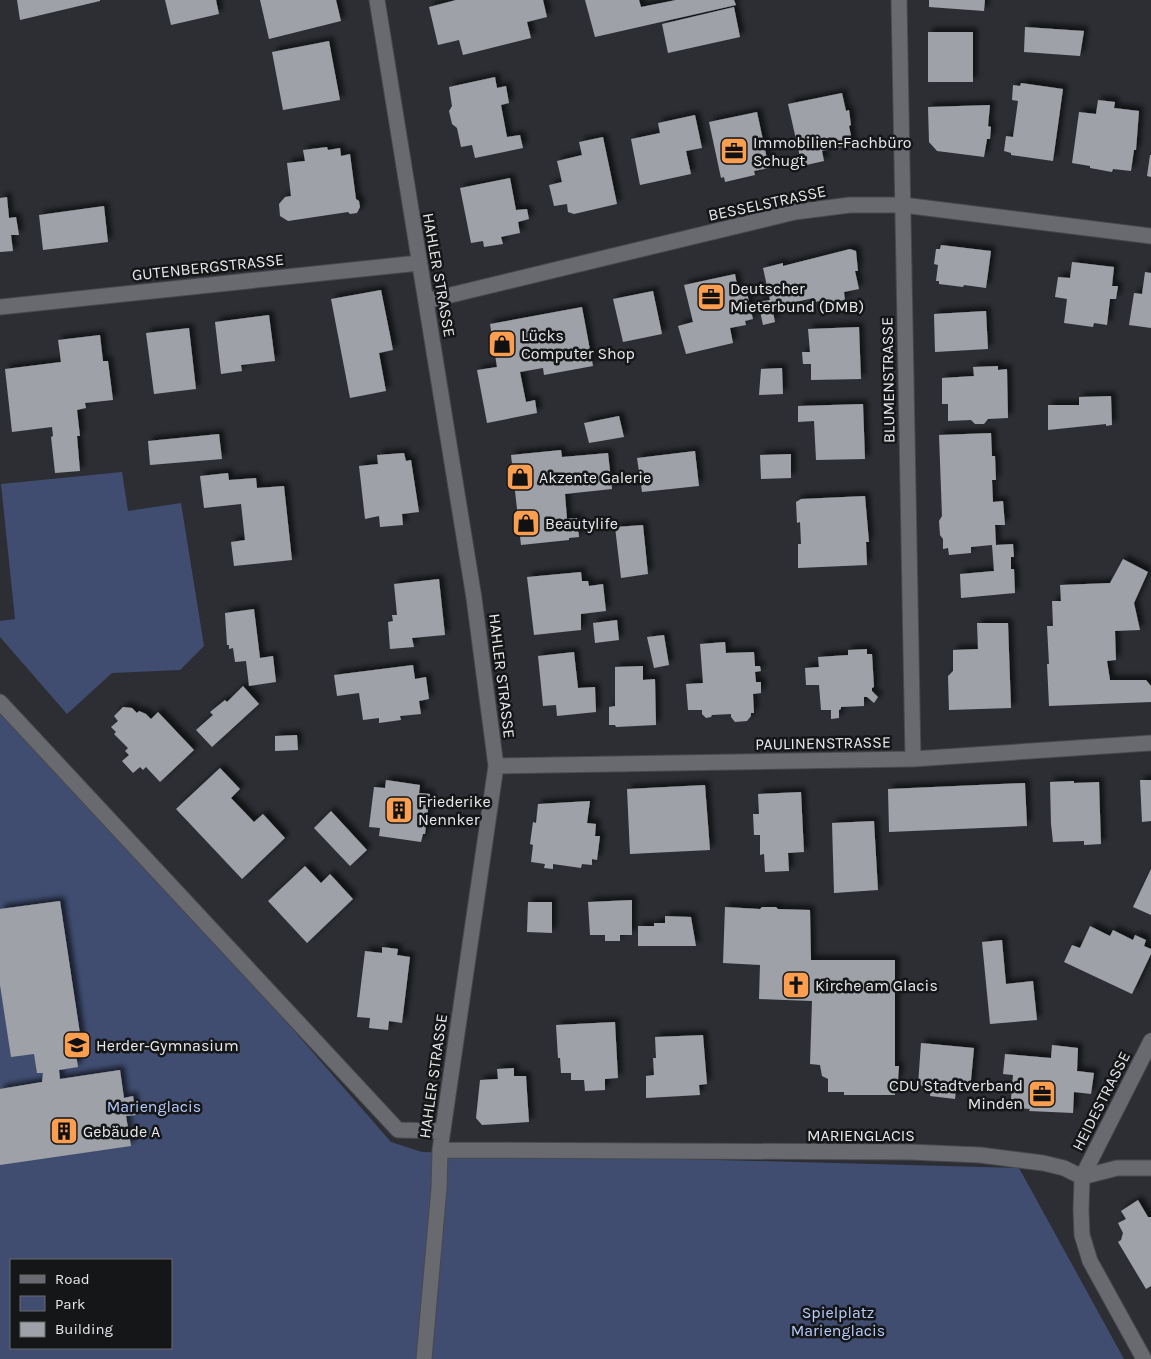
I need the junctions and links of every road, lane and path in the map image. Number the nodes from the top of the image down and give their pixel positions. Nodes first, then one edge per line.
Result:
1 (377, 0) edge
2 (899, 0) edge
3 (903, 205) junction
4 (1151, 236) edge
5 (419, 263) junction
6 (426, 301) junction
7 (0, 307) edge
8 (0, 702) edge
9 (1151, 743) edge
10 (913, 759) junction
11 (496, 766) junction
12 (1151, 1041) edge
13 (443, 1131) junction
14 (440, 1150) junction
15 (1151, 1168) edge
16 (1082, 1177) junction
17 (424, 1359) edge
18 (1144, 1359) edge

1 - 5 street, HAHLER STRASSE
2 - 3 street, BLUMENSTRASSE
3 - 4 street, BESSELSTRASSE
3 - 6 street, BESSELSTRASSE
3 - 10 street, BLUMENSTRASSE
5 - 6 street, HAHLER STRASSE
5 - 7 street, GUTENBERGSTRASSE
6 - 11 street, HAHLER STRASSE
8 - 13 street
9 - 10 street, PAULINENSTRASSE
10 - 11 street, PAULINENSTRASSE
11 - 13 street, HAHLER STRASSE
12 - 16 street, HEIDESTRASSE
13 - 14 street, HAHLER STRASSE
14 - 16 street, MARIENGLACIS
14 - 17 street, HAHLER STRASSE
15 - 16 street
16 - 18 street

